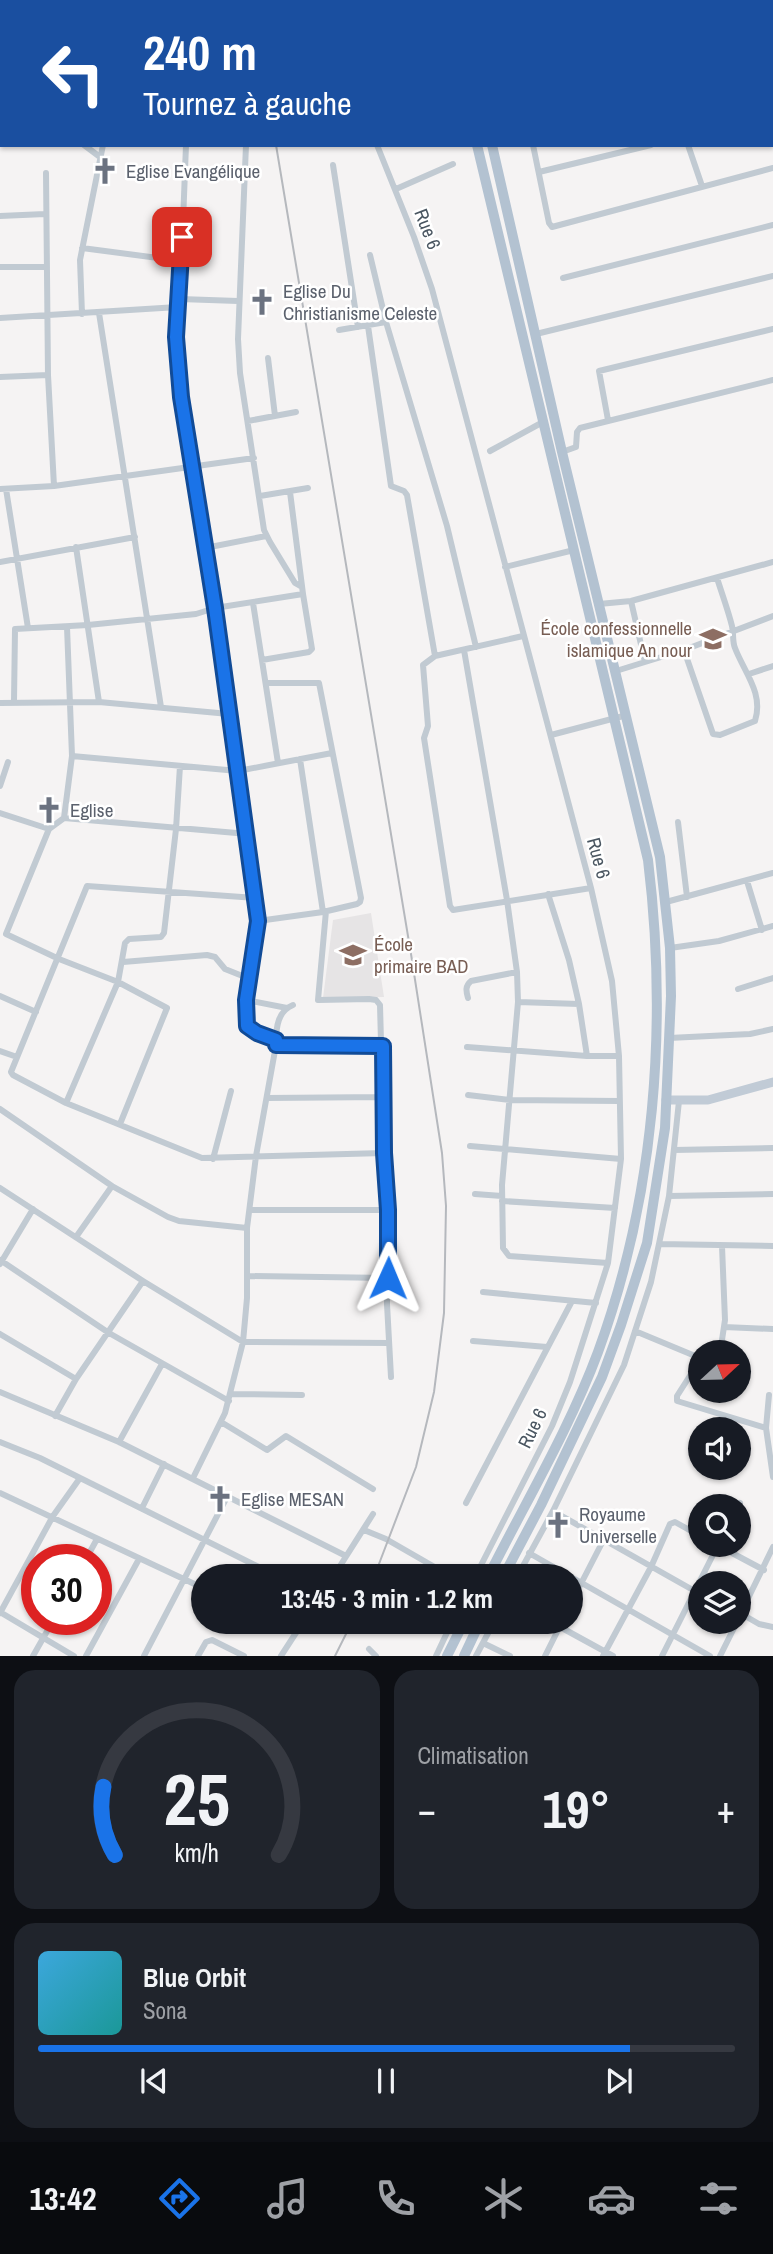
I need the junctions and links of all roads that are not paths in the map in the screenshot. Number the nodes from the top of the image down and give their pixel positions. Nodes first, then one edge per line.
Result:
1 (87, 147) edge
2 (102, 147) edge
3 (186, 147) edge
4 (246, 147) edge
5 (378, 147) edge
6 (477, 147) edge
7 (492, 147) edge
8 (533, 147) edge
9 (643, 147) edge
10 (689, 147) edge
11 (100, 157) junction
12 (453, 164) dead end
13 (333, 165) dead end
14 (773, 168) edge
15 (539, 172) junction
16 (46, 173) dead end
17 (702, 186) junction
18 (396, 188) junction
19 (45, 214) junction
20 (0, 216) edge
21 (773, 225) edge
22 (82, 248) junction
23 (370, 255) dead end
24 (181, 261) junction
25 (0, 267) edge
26 (47, 267) junction
27 (773, 276) edge
28 (563, 278) dead end
29 (238, 301) junction
30 (179, 303) junction
31 (99, 313) junction
32 (82, 314) junction
33 (49, 316) junction
34 (0, 318) edge
35 (386, 322) junction
36 (368, 326) junction
37 (358, 327) junction
38 (773, 329) edge
39 (339, 330) dead end
40 (536, 334) junction
41 (268, 358) dead end
42 (48, 375) junction
43 (0, 377) edge
44 (773, 380) edge
45 (296, 412) dead end
46 (275, 416) junction
47 (608, 420) junction
48 (248, 421) junction
49 (543, 422) junction
50 (490, 451) dead end
51 (562, 452) junction
52 (254, 458) junction
53 (191, 467) junction
54 (126, 476) junction
55 (54, 486) junction
56 (308, 488) dead end
57 (3, 489) edge
58 (290, 492) junction
59 (260, 496) junction
60 (266, 536) junction
61 (135, 537) junction
62 (76, 547) junction
63 (205, 548) junction
64 (574, 550) junction
65 (15, 558) junction
66 (0, 562) edge
67 (773, 562) edge
68 (505, 567) junction
69 (717, 578) junction
70 (302, 591) junction
71 (631, 601) junction
72 (253, 603) junction
73 (599, 604) junction
74 (215, 608) junction
75 (773, 616) edge
76 (147, 619) junction
77 (88, 625) junction
78 (67, 627) junction
79 (28, 628) junction
80 (733, 629) junction
81 (523, 636) junction
82 (476, 647) junction
83 (464, 650) junction
84 (684, 650) junction
85 (435, 656) junction
86 (262, 660) junction
87 (645, 662) junction
88 (773, 666) edge
89 (616, 671) junction
90 (749, 674) junction
91 (266, 683) junction
92 (14, 701) junction
93 (71, 701) junction
94 (99, 702) junction
95 (0, 703) edge
96 (161, 707) junction
97 (229, 714) junction
98 (627, 715) junction
99 (615, 718) junction
100 (551, 734) junction
101 (332, 753) junction
102 (72, 756) junction
103 (300, 760) junction
104 (8, 762) dead end
105 (278, 763) junction
106 (180, 766) junction
107 (238, 771) junction
108 (0, 786) edge
109 (0, 813) edge
110 (64, 818) junction
111 (678, 822) dead end
112 (49, 829) junction
113 (176, 829) junction
114 (248, 834) junction
115 (773, 873) edge
116 (747, 881) junction
117 (591, 888) junction
118 (169, 890) junction
119 (548, 894) junction
120 (687, 897) junction
121 (256, 898) junction
122 (507, 900) junction
123 (666, 902) junction
124 (325, 912) junction
125 (258, 921) junction
126 (773, 926) edge
127 (762, 930) junction
128 (3, 932) edge
129 (670, 948) junction
130 (59, 959) junction
131 (123, 962) junction
132 (517, 972) junction
133 (773, 978) edge
134 (250, 979) junction
135 (118, 982) junction
136 (738, 989) dead end
137 (0, 996) edge
138 (468, 998) dead end
139 (246, 1000) junction
140 (517, 1002) junction
141 (579, 1003) junction
142 (36, 1012) junction
143 (773, 1029) edge
144 (669, 1038) junction
145 (276, 1042) junction
146 (383, 1046) junction
147 (467, 1047) dead end
148 (0, 1051) edge
149 (513, 1051) junction
150 (587, 1056) junction
151 (619, 1056) junction
152 (17, 1057) junction
153 (773, 1082) edge
154 (231, 1091) dead end
155 (468, 1095) dead end
156 (384, 1097) junction
157 (267, 1098) junction
158 (510, 1100) junction
159 (666, 1100) junction
160 (619, 1101) junction
161 (679, 1101) junction
162 (66, 1103) junction
163 (0, 1109) edge
164 (120, 1124) junction
165 (470, 1146) dead end
166 (773, 1148) edge
167 (506, 1149) junction
168 (674, 1150) junction
169 (384, 1153) junction
170 (256, 1156) junction
171 (213, 1159) junction
172 (621, 1159) junction
173 (112, 1186) junction
174 (0, 1188) edge
175 (475, 1194) dead end
176 (773, 1194) edge
177 (669, 1196) junction
178 (502, 1199) junction
179 (615, 1208) junction
180 (33, 1209) junction
181 (250, 1210) junction
182 (388, 1210) junction
183 (247, 1228) junction
184 (76, 1237) junction
185 (659, 1244) junction
186 (773, 1246) edge
187 (722, 1247) junction
188 (1, 1262) edge
189 (608, 1263) junction
190 (247, 1276) junction
191 (388, 1278) junction
192 (143, 1281) junction
193 (483, 1292) dead end
194 (572, 1301) junction
195 (596, 1303) junction
196 (724, 1327) junction
197 (773, 1329) edge
198 (635, 1331) junction
199 (109, 1333) junction
200 (0, 1334) edge
201 (722, 1340) edge
202 (473, 1341) dead end
203 (243, 1342) junction
204 (388, 1343) junction
205 (547, 1347) junction
206 (688, 1354) edge
207 (162, 1364) junction
208 (391, 1377) dead end
209 (688, 1378) edge
210 (76, 1379) junction
211 (0, 1392) edge
212 (302, 1395) dead end
213 (769, 1395) dead end
214 (229, 1397) junction
215 (55, 1416) junction
216 (221, 1422) junction
217 (766, 1428) junction
218 (0, 1442) edge
219 (119, 1442) junction
220 (164, 1464) junction
221 (773, 1477) edge
222 (80, 1478) junction
223 (193, 1478) junction
224 (373, 1489) dead end
225 (1, 1495) edge
226 (228, 1495) junction
227 (466, 1503) dead end
228 (142, 1508) junction
229 (553, 1511) junction
230 (373, 1514) dead end
231 (53, 1516) junction
232 (688, 1529) edge
233 (364, 1531) junction
234 (97, 1539) junction
235 (206, 1539) junction
236 (604, 1539) junction
237 (94, 1544) edge
238 (773, 1548) edge
239 (529, 1553) junction
240 (346, 1556) junction
241 (740, 1557) edge
242 (139, 1559) junction
243 (254, 1564) edge
244 (341, 1564) edge
245 (429, 1564) edge
246 (482, 1564) edge
247 (495, 1564) edge
248 (510, 1564) edge
249 (524, 1564) edge
250 (549, 1564) edge
251 (650, 1567) junction
252 (764, 1570) junction
253 (185, 1580) junction
254 (583, 1580) edge
255 (191, 1583) edge
256 (583, 1583) edge
257 (688, 1587) edge
258 (751, 1594) edge
259 (688, 1608) edge
260 (629, 1609) junction
261 (0, 1613) edge
262 (751, 1621) edge
263 (773, 1627) edge
264 (295, 1634) edge
265 (446, 1634) edge
266 (458, 1634) edge
267 (474, 1634) edge
268 (488, 1634) edge
269 (556, 1634) edge
270 (575, 1634) edge
271 (673, 1634) junction
272 (731, 1634) edge
273 (46, 1635) edge
274 (44, 1638) junction
275 (483, 1643) junction
276 (369, 1649) dead end
277 (604, 1653) edge
278 (33, 1656) edge
279 (74, 1656) edge
280 (86, 1656) edge
281 (144, 1656) edge
282 (198, 1656) edge
283 (244, 1656) edge
284 (281, 1656) edge
285 (376, 1656) edge
286 (436, 1656) edge
287 (447, 1656) edge
288 (464, 1656) edge
289 (477, 1656) edge
290 (510, 1656) edge
291 (545, 1656) edge
292 (613, 1656) edge
293 (662, 1656) edge
294 (710, 1656) edge
295 (720, 1656) edge

1 - 11 street
2 - 11 street
3 - 24 street
4 - 29 street
5 - 18 street, Rue 6
6 - 49 main road
7 - 40 main road
8 - 15 street
9 - 15 street
10 - 17 street
11 - 22 street
12 - 18 street
13 - 37 street
14 - 17 street
15 - 17 street
16 - 19 street
18 - 68 street, Rue 6
19 - 20 street
19 - 26 street
21 - 28 street
22 - 24 street
22 - 32 street
23 - 35 street
24 - 30 street
25 - 26 street
26 - 33 street
27 - 40 street
29 - 30 street
29 - 48 street
30 - 31 street
30 - 53 street
31 - 32 street
31 - 54 street
32 - 33 street
33 - 34 street
33 - 42 street
35 - 36 street
35 - 82 street
36 - 37 street
36 - 85 street
37 - 39 street
38 - 47 street
40 - 51 main road
41 - 46 street
42 - 43 street
42 - 55 street
44 - 47 street
45 - 46 street
46 - 48 street
47 - 51 street
48 - 52 street
49 - 50 street
49 - 64 main road
51 - 73 main road
52 - 53 street
52 - 59 street
53 - 54 street
53 - 63 street
54 - 55 street
54 - 61 street
55 - 57 street
56 - 58 street
57 - 65 street
58 - 59 street
58 - 70 street
59 - 60 street
60 - 63 street
60 - 70 street
61 - 62 street
61 - 76 street
62 - 65 street
62 - 77 street
63 - 74 street
64 - 68 street
64 - 99 main road
65 - 66 street
65 - 79 street
67 - 69 street
68 - 81 street, Rue 6
69 - 71 street
69 - 80 street
70 - 72 street
70 - 86 street
71 - 73 street
71 - 87 street
72 - 74 street
72 - 86 street
73 - 89 main road
74 - 76 street
74 - 97 street
75 - 80 street
76 - 77 street
76 - 96 street
77 - 78 street
77 - 94 street
78 - 79 street
78 - 93 street
79 - 92 street
80 - 84 street
80 - 90 street
81 - 82 street
81 - 100 street, Rue 6
82 - 83 street
83 - 85 street
83 - 122 street
84 - 87 street
84 - 90 street
85 - 122 street
86 - 91 street
87 - 89 street
88 - 90 street
89 - 98 main road
91 - 101 street
91 - 105 street
92 - 93 street
92 - 95 street
93 - 94 street
93 - 102 street
94 - 96 street
96 - 97 street
97 - 107 street
98 - 99 street
98 - 123 main road
99 - 100 street
99 - 247 main road
100 - 117 street, Rue 6
101 - 103 street
101 - 124 street
102 - 106 street
102 - 110 street
103 - 105 street
103 - 124 street
104 - 108 street
105 - 107 street
106 - 107 street
106 - 113 street
107 - 114 street
109 - 112 street
110 - 112 street
110 - 113 street
111 - 120 street
112 - 128 street
113 - 114 street
113 - 118 street
114 - 121 street
115 - 116 street
116 - 120 street
116 - 127 street
117 - 119 street
117 - 151 street, Rue 6
118 - 121 street
118 - 130 street
118 - 131 street
119 - 122 street
119 - 141 street
120 - 123 street
121 - 125 street
122 - 132 street
123 - 129 main road
124 - 125 street
124 - 146 street
125 - 134 street
126 - 127 street
127 - 129 street
128 - 130 street
129 - 144 main road
130 - 135 street
130 - 142 street
131 - 134 street
131 - 135 street
132 - 138 street
132 - 140 street
133 - 136 street
134 - 139 street
135 - 162 street
135 - 164 street
137 - 142 street
139 - 145 street
139 - 145 street
140 - 141 street
140 - 149 street
141 - 150 street
142 - 152 street
143 - 144 street
144 - 159 main road
145 - 146 street
145 - 157 street
146 - 156 street
147 - 149 street
148 - 152 street
149 - 150 street
149 - 158 street
150 - 151 street
151 - 160 street, Rue 6
152 - 162 street
153 - 161 street
154 - 171 street
155 - 158 street
156 - 157 street
156 - 169 street
157 - 170 street
158 - 160 street
158 - 167 street
159 - 161 street
159 - 248 main road
160 - 172 street, Rue 6
161 - 168 street
162 - 164 street
163 - 173 street
164 - 171 street
165 - 167 street
166 - 168 street
167 - 172 street
167 - 178 street
168 - 177 street
169 - 170 street
169 - 182 street
170 - 171 street
170 - 181 street
172 - 179 street, Rue 6
173 - 183 street
173 - 184 street
174 - 180 street
175 - 178 street
176 - 177 street
177 - 185 street
178 - 179 street
178 - 189 street
179 - 189 street, Rue 6
180 - 184 street
180 - 188 street
181 - 182 street
181 - 183 street
182 - 191 street
183 - 190 street
184 - 192 street
185 - 187 street
185 - 198 street
186 - 187 street
187 - 196 street
188 - 199 street
189 - 195 street, Rue 6
190 - 191 street
190 - 203 street
191 - 204 street
192 - 199 street
192 - 203 street
193 - 194 street
194 - 195 street
194 - 205 street
195 - 246 street, Rue 6
196 - 197 street
196 - 201 street
198 - 206 street
198 - 229 street
199 - 207 street
199 - 210 street
200 - 210 street
202 - 205 street
203 - 204 street
203 - 214 street
204 - 208 street
205 - 227 street
207 - 214 street
207 - 219 street
209 - 217 street
210 - 215 street
211 - 215 street
212 - 214 street
213 - 217 street
214 - 216 street
215 - 219 street
216 - 223 street
216 - 224 street
217 - 221 street
218 - 222 street
219 - 220 street
220 - 223 street
220 - 228 street
222 - 228 street
222 - 231 street
223 - 226 street
225 - 231 street
226 - 235 street
226 - 240 street
228 - 235 street
229 - 236 street
229 - 239 street
230 - 233 street
231 - 234 street
231 - 261 street
232 - 251 street
233 - 240 street
233 - 245 street
234 - 237 street
234 - 242 street
235 - 243 street
235 - 253 street
236 - 251 street
236 - 254 street
238 - 252 street
239 - 249 street
239 - 250 street
240 - 244 street
241 - 252 street
242 - 253 street
242 - 280 street
251 - 257 street
251 - 260 street
252 - 258 street
253 - 255 street
253 - 281 street
256 - 260 street
259 - 271 street
260 - 271 street
260 - 277 street
261 - 274 street
262 - 263 street
264 - 284 street
265 - 286 street
266 - 287 main road
267 - 288 main road
268 - 275 street
269 - 291 street
270 - 277 street
271 - 293 street
271 - 294 street
272 - 295 street
273 - 274 street
274 - 278 street
274 - 279 street
275 - 289 street
275 - 290 street
276 - 285 street
277 - 292 street
282 - 283 street

